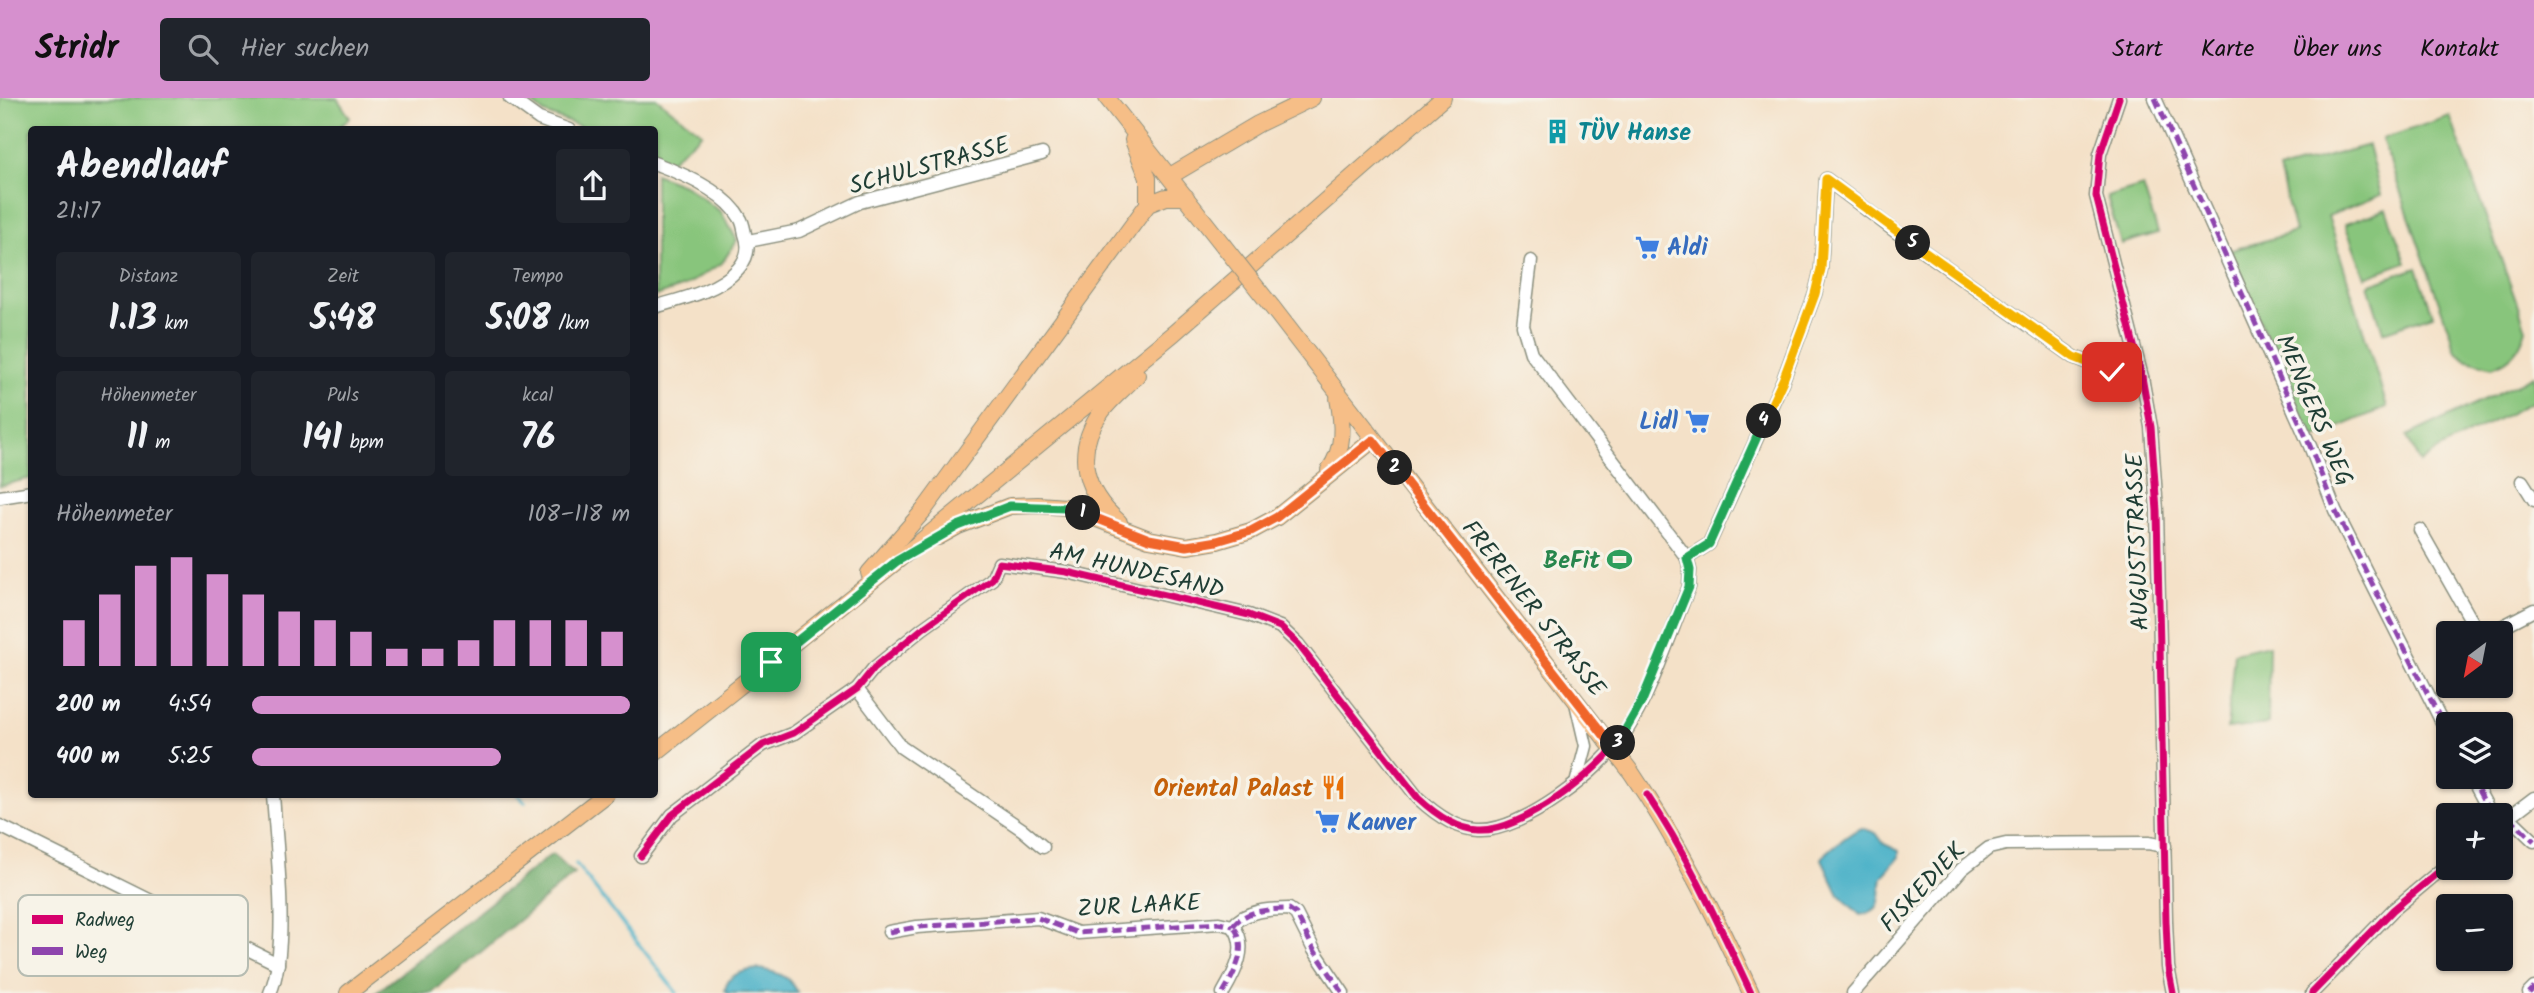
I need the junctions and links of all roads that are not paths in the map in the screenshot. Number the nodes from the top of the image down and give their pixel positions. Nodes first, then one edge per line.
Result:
1 (510, 98) edge
2 (1107, 98) edge
3 (1312, 98) edge
4 (1443, 98) edge
5 (2119, 98) edge
6 (2155, 98) edge
7 (1127, 124) junction
8 (559, 126) edge
9 (1042, 154) dead end
10 (658, 165) edge
11 (1170, 176) junction
12 (1186, 197) junction
13 (1148, 204) junction
14 (748, 241) junction
15 (1531, 261) dead end
16 (658, 305) edge
17 (1174, 333) junction
18 (2142, 377) junction
19 (1337, 392) junction
20 (1373, 440) junction
21 (1321, 481) junction
22 (2522, 481) dead end
23 (28, 493) edge
24 (0, 497) edge
25 (2534, 500) edge
26 (2420, 530) dead end
27 (1129, 531) junction
28 (1687, 558) junction
29 (897, 561) junction
30 (2534, 610) edge
31 (835, 611) junction
32 (2472, 621) edge
33 (2513, 621) edge
34 (857, 690) junction
35 (1574, 696) junction
36 (2437, 712) edge
37 (1614, 748) junction
38 (658, 751) edge
39 (1577, 781) junction
40 (273, 798) edge
41 (601, 798) edge
42 (2534, 798) edge
43 (2513, 814) edge
44 (0, 826) edge
45 (2513, 826) edge
46 (2534, 841) edge
47 (2165, 846) junction
48 (1043, 847) dead end
49 (641, 856) dead end
50 (2436, 874) edge
51 (139, 895) edge
52 (1233, 926) junction
53 (889, 932) dead end
54 (248, 949) edge
55 (278, 964) junction
56 (2534, 988) edge
57 (270, 993) edge
58 (348, 993) edge
59 (1223, 993) edge
60 (1343, 993) edge
61 (1751, 993) edge
62 (1853, 993) edge
63 (2173, 993) edge
64 (2312, 993) edge
65 (2529, 993) edge

1 - 8 street
2 - 7 main road
3 - 11 main road
4 - 17 main road
5 - 18 street, AUGUSTSTRASSE
6 - 36 street, MENGERS WEG
7 - 11 main road, FRERENER STRASSE
7 - 13 main road
9 - 14 street, SCHULSTRASSE
10 - 14 street
11 - 12 main road, FRERENER STRASSE
12 - 13 main road
12 - 19 main road, FRERENER STRASSE, bridge
13 - 31 main road
14 - 16 street
15 - 28 street
17 - 27 main road
17 - 29 main road
18 - 28 street
18 - 47 street, AUGUSTSTRASSE
19 - 20 main road, FRERENER STRASSE
19 - 21 main road
20 - 21 main road
20 - 35 main road, FRERENER STRASSE
21 - 27 main road
22 - 25 street
23 - 24 street
26 - 32 street
27 - 29 main road
28 - 37 street, AM HUNDESAND
29 - 31 main road
30 - 33 street
31 - 38 main road
34 - 39 street, AM HUNDESAND
34 - 48 street
34 - 49 street, AM HUNDESAND
35 - 37 main road, FRERENER STRASSE
35 - 39 street
37 - 39 street, AM HUNDESAND
37 - 61 main road, FRERENER STRASSE
40 - 55 street
41 - 58 main road
42 - 43 street
44 - 51 street
45 - 46 street
47 - 62 street, FISKEDIEK
47 - 63 street, AUGUSTSTRASSE
50 - 64 street
52 - 53 street, ZUR LAAKE
52 - 59 street
52 - 60 street, ZUR LAAKE
54 - 55 street
55 - 57 street
56 - 65 street

